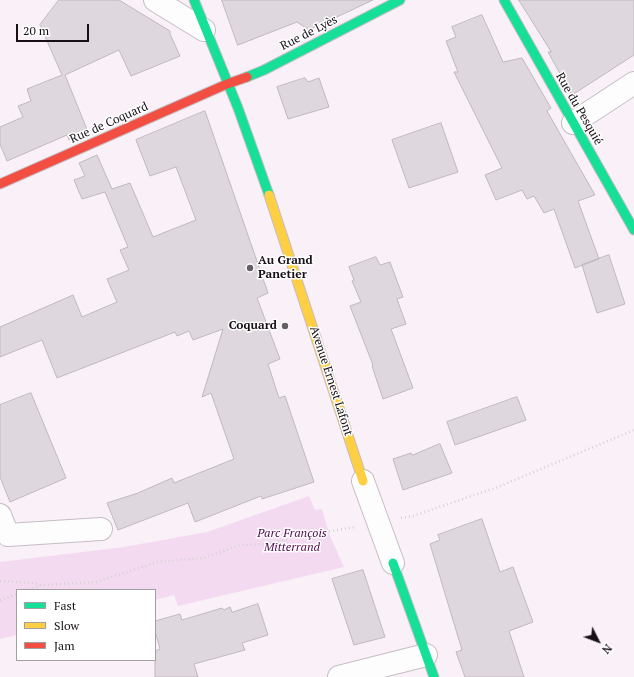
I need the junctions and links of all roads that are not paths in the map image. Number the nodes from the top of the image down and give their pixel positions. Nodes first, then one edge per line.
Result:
1 (155, 0) edge
2 (194, 0) edge
3 (400, 0) edge
4 (504, 0) edge
5 (204, 30) junction
6 (634, 83) edge
7 (228, 84) junction
8 (573, 123) junction
9 (0, 184) edge
10 (634, 230) edge
11 (364, 481) joint
12 (0, 515) edge
13 (101, 529) dead end
14 (393, 563) joint
15 (426, 655) junction
16 (339, 677) edge
17 (434, 677) edge

1 - 5 street
2 - 5 street, Avenue Ernest Lafont
3 - 7 street, Rue de Lyès
4 - 8 street, Rue du Pesquié
5 - 7 street, Avenue Ernest Lafont
6 - 8 street
7 - 9 street, Rue de Coquard
7 - 11 street, Avenue Ernest Lafont
8 - 10 street, Rue du Pesquié
11 - 14 street, Avenue Ernest Lafont
12 - 13 street
14 - 15 street, Avenue Ernest Lafont
15 - 16 street
15 - 17 street, Avenue Ernest Lafont

